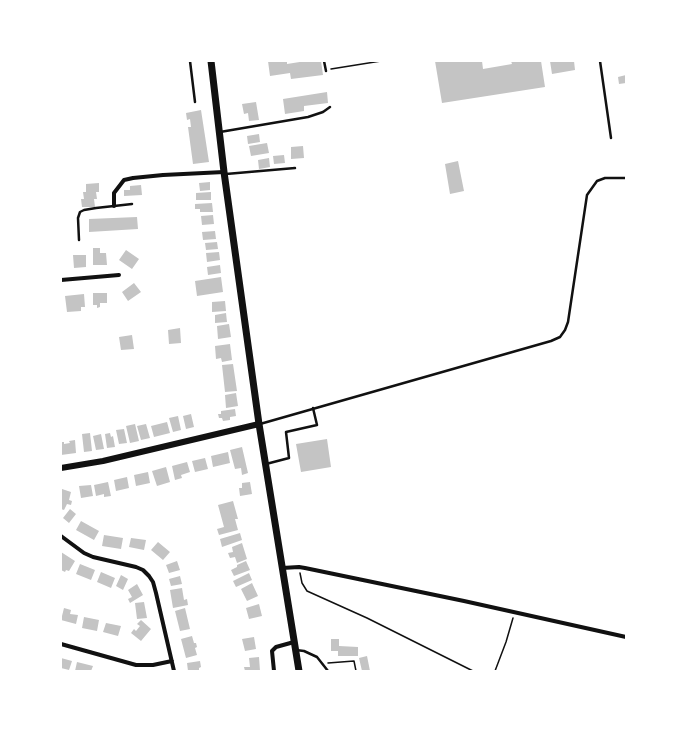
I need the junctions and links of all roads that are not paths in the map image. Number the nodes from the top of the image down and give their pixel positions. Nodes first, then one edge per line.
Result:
1 (190, 61) edge
2 (211, 61) edge
3 (324, 61) edge
4 (600, 61) edge
5 (326, 71) road end
6 (195, 102) dead end
7 (330, 108) dead end
8 (219, 132) junction
9 (611, 138) dead end
10 (295, 168) dead end
11 (224, 173) junction
12 (626, 178) edge
13 (132, 204) dead end
14 (114, 206) junction
15 (79, 240) dead end
16 (119, 274) dead end
17 (61, 280) edge
18 (313, 408) junction
19 (259, 424) junction
20 (266, 464) junction
21 (61, 468) edge
22 (61, 536) edge
23 (282, 568) junction
24 (626, 637) edge
25 (294, 642) junction
26 (61, 644) edge
27 (296, 650) junction
28 (172, 661) junction
29 (174, 671) edge
30 (274, 671) edge
31 (299, 671) edge
32 (328, 671) edge

1 - 6 lane
2 - 8 main road
3 - 5 lane
4 - 9 lane
7 - 8 lane
8 - 11 main road
10 - 11 lane
11 - 14 street
11 - 19 main road
12 - 18 lane
13 - 14 lane
14 - 15 lane
16 - 17 street
18 - 19 lane
18 - 20 lane
19 - 20 main road
19 - 21 main road
20 - 23 main road
22 - 28 street
23 - 24 street
23 - 25 main road
25 - 27 main road
25 - 30 street
26 - 28 street
27 - 31 main road
27 - 32 lane
28 - 29 street

